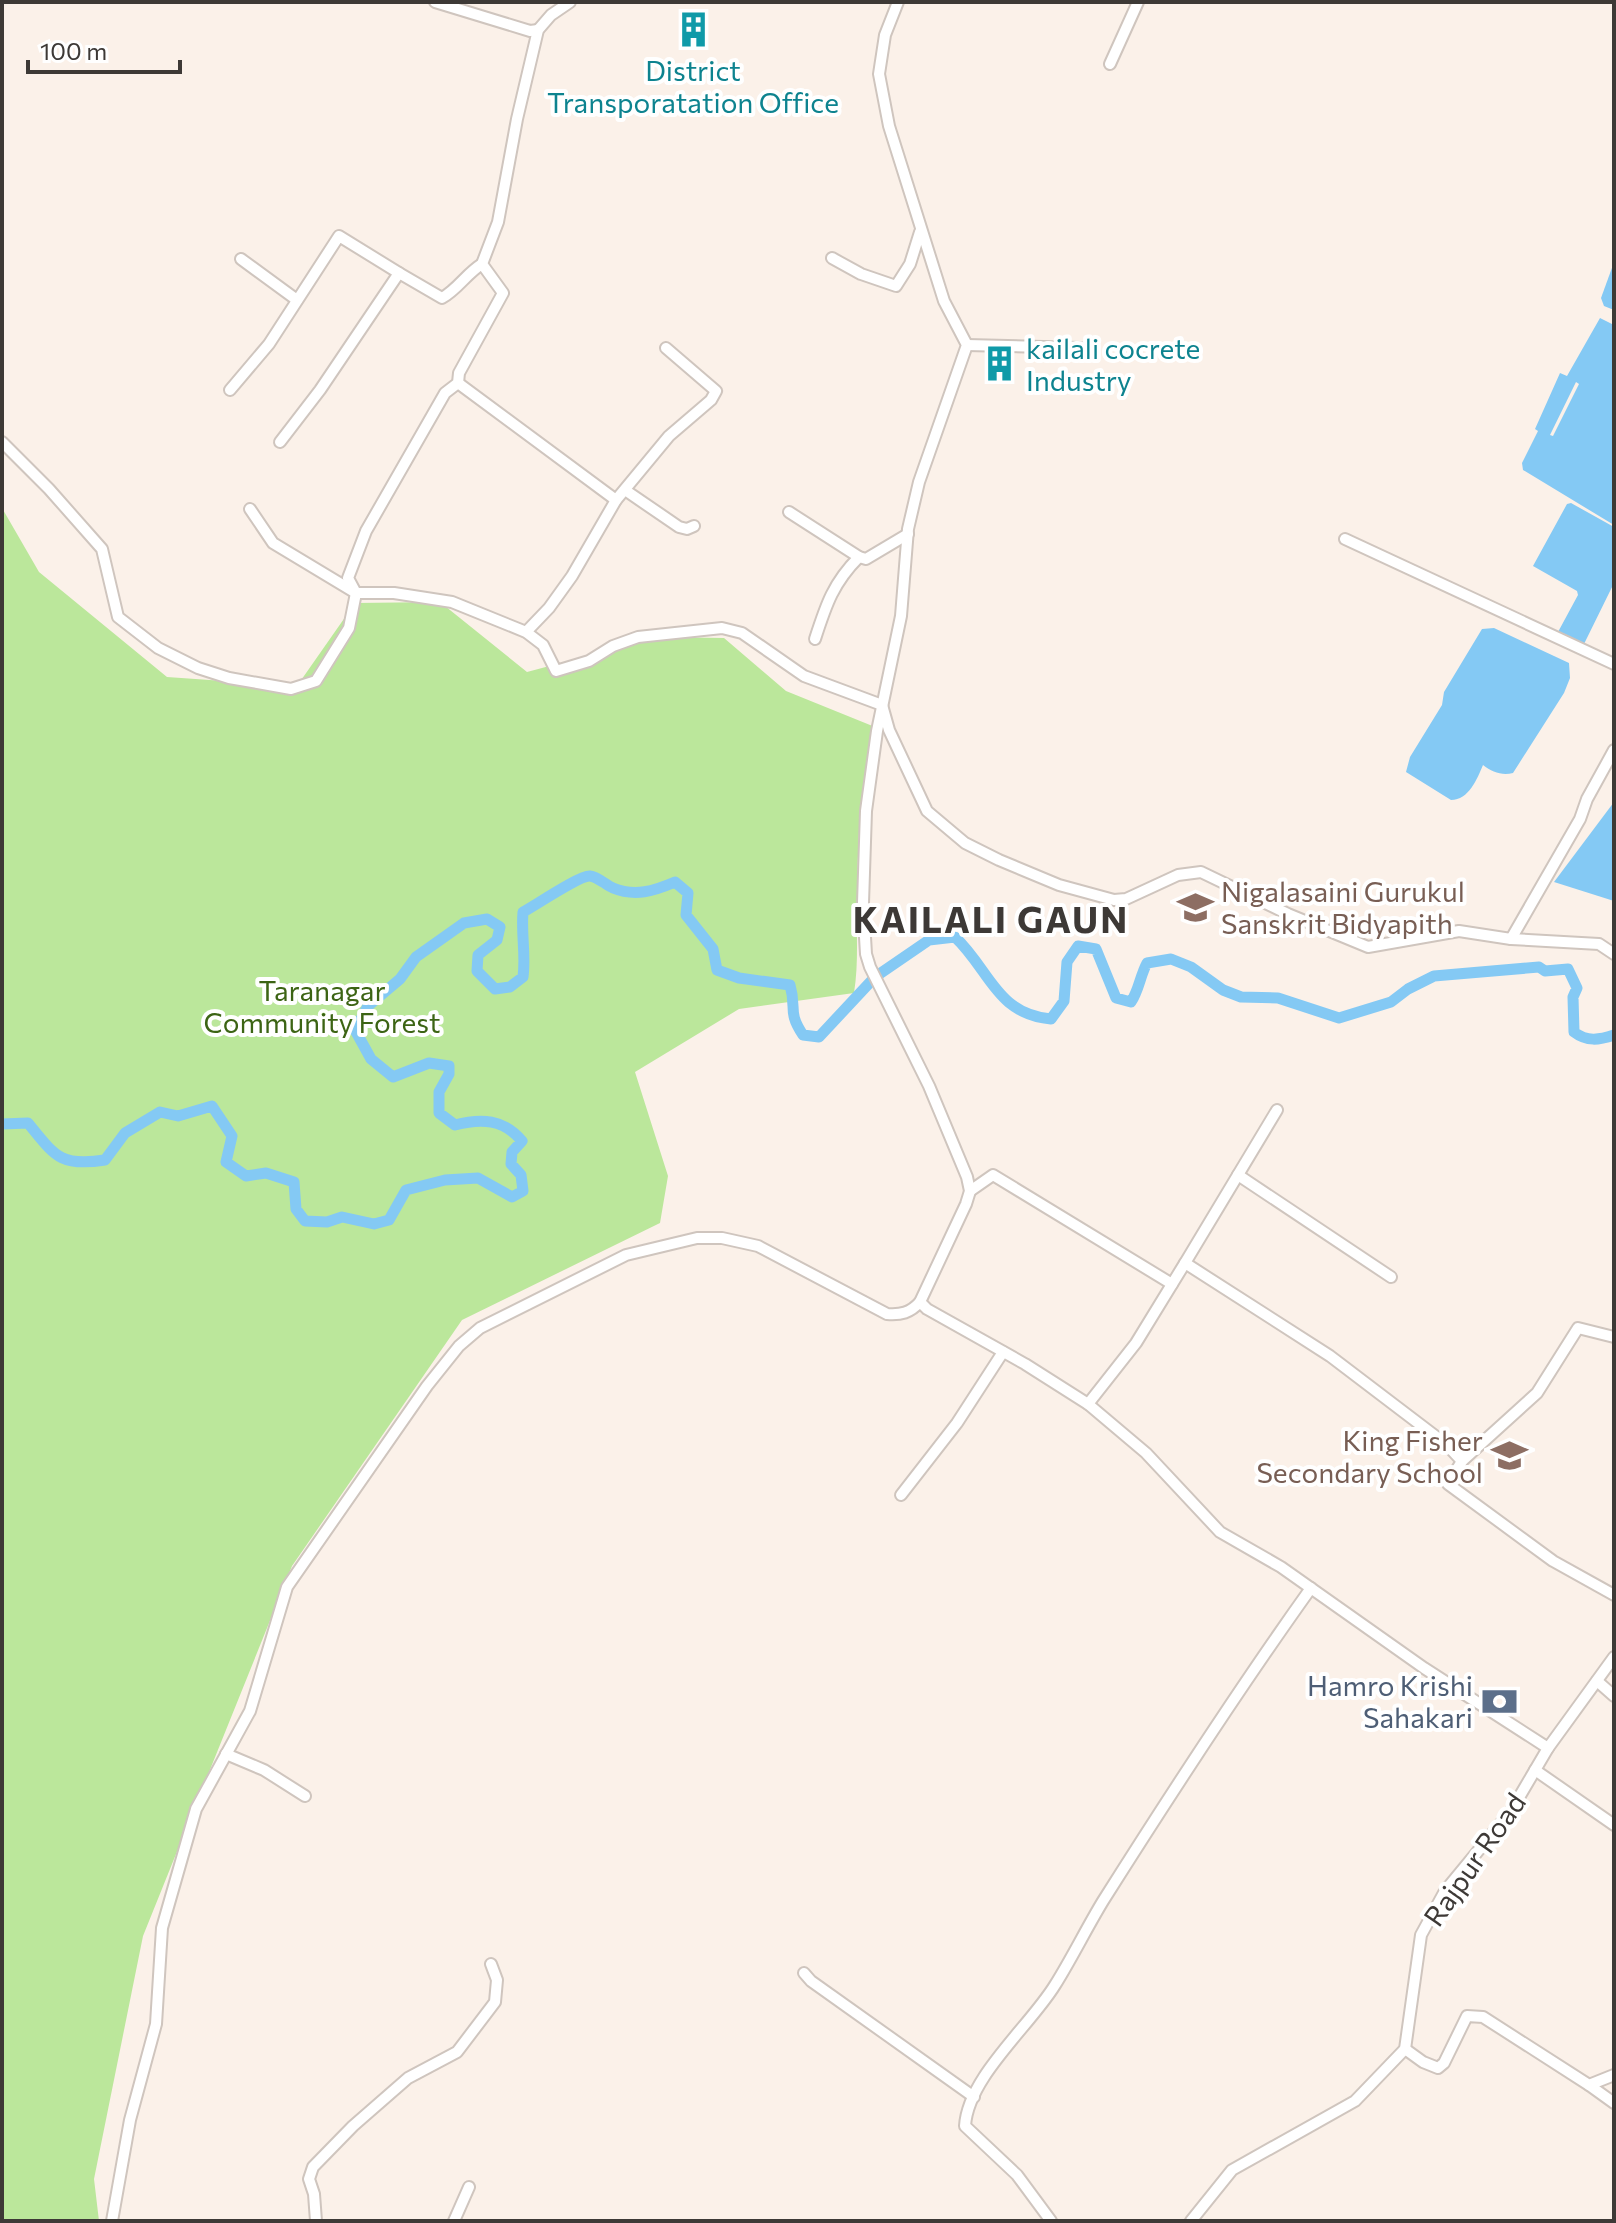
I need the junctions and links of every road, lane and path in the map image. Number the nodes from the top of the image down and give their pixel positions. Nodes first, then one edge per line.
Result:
1 (435, 2) edge
2 (570, 2) edge
3 (898, 2) edge
4 (1138, 2) edge
5 (538, 30) junction
6 (1110, 64) dead end
7 (920, 232) junction
8 (832, 258) dead end
9 (241, 259) dead end
10 (482, 264) junction
11 (399, 273) junction
12 (297, 300) junction
13 (967, 345) junction
14 (666, 348) dead end
15 (1080, 348) dead end
16 (458, 383) junction
17 (230, 390) dead end
18 (2, 442) edge
19 (280, 442) dead end
20 (625, 490) junction
21 (616, 500) junction
22 (250, 509) dead end
23 (789, 512) dead end
24 (694, 526) dead end
25 (908, 534) junction
26 (1345, 539) dead end
27 (859, 557) junction
28 (356, 593) junction
29 (526, 632) junction
30 (815, 639) dead end
31 (1614, 664) edge
32 (882, 705) junction
33 (1614, 750) edge
34 (1511, 939) junction
35 (1614, 954) edge
36 (1277, 1110) dead end
37 (1238, 1175) junction
38 (970, 1191) junction
39 (1185, 1263) junction
40 (1391, 1277) dead end
41 (1172, 1284) junction
42 (920, 1302) junction
43 (1614, 1337) edge
44 (1003, 1352) junction
45 (1088, 1404) junction
46 (1462, 1461) junction
47 (901, 1495) dead end
48 (1311, 1588) junction
49 (1614, 1595) edge
50 (1614, 1657) edge
51 (1597, 1681) junction
52 (1614, 1696) edge
53 (1548, 1748) junction
54 (226, 1754) junction
55 (1535, 1770) junction
56 (305, 1796) dead end
57 (1614, 1825) edge
58 (491, 1964) dead end
59 (804, 1973) dead end
60 (1405, 2049) junction
61 (1614, 2075) edge
62 (1589, 2085) junction
63 (974, 2097) junction
64 (1614, 2103) edge
65 (469, 2187) dead end
66 (112, 2221) edge
67 (316, 2221) edge
68 (454, 2221) edge
69 (1051, 2221) edge
70 (1191, 2221) edge

1 - 5 street
2 - 5 street
3 - 7 street
4 - 6 street
5 - 10 street
7 - 8 street
7 - 13 street
9 - 12 street
10 - 11 street
10 - 16 street
11 - 12 street
11 - 19 street
12 - 17 street
13 - 15 street
13 - 25 street
14 - 20 street
16 - 21 street
16 - 28 street
18 - 28 street
20 - 21 street
20 - 24 street
21 - 29 street
22 - 28 street
23 - 27 street
25 - 27 street
25 - 32 street
26 - 31 street
27 - 30 street
28 - 29 street
29 - 32 street
32 - 34 street
32 - 38 street
33 - 34 street
34 - 35 street
36 - 37 street
37 - 39 street
37 - 40 street
38 - 41 street
38 - 42 street
39 - 41 street
39 - 46 street
41 - 45 street
42 - 44 street
42 - 54 street
43 - 46 street
44 - 45 street
44 - 47 street
45 - 48 street
46 - 49 street
48 - 53 street
48 - 63 street
50 - 51 street, Rajpur Road
51 - 52 street
51 - 53 street, Rajpur Road
53 - 55 street, Rajpur Road
54 - 56 street
54 - 66 street
55 - 57 street
55 - 60 street, Rajpur Road
58 - 67 street
59 - 63 street
60 - 62 street
60 - 70 street
61 - 62 street
62 - 64 street
63 - 69 street
65 - 68 street

